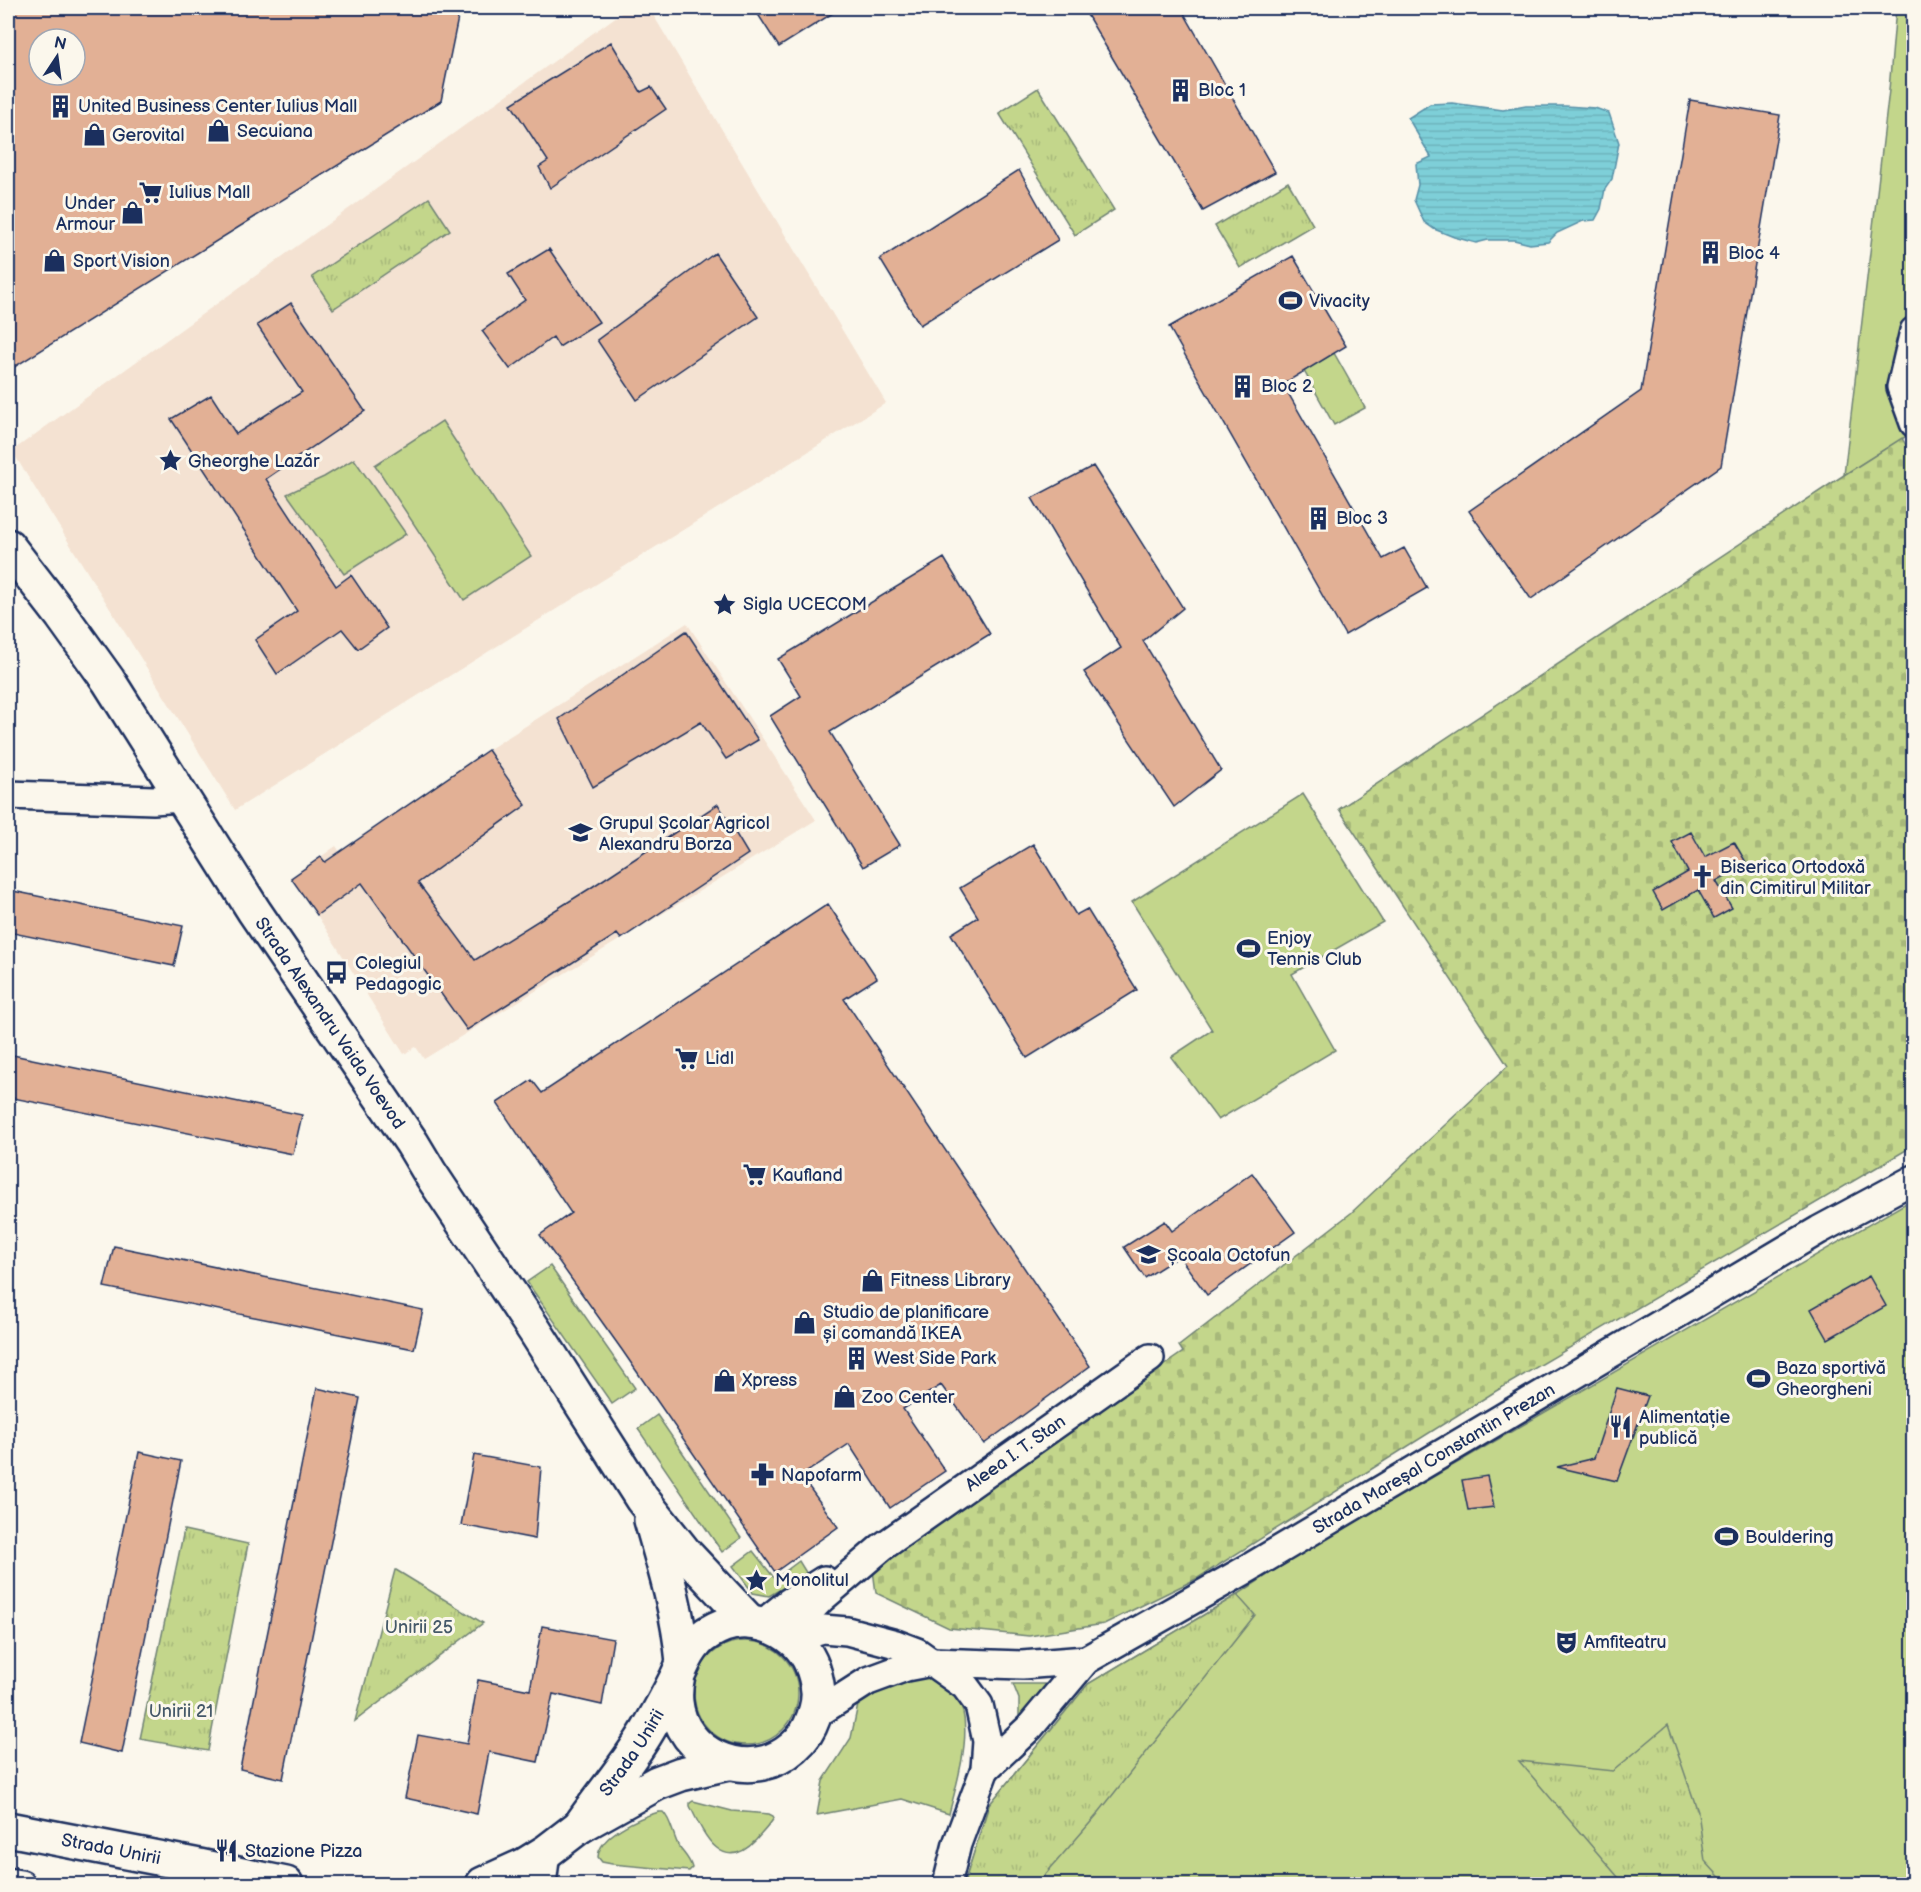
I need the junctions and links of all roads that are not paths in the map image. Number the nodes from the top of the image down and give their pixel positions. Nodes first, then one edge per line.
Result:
1 (1914, 331) edge
2 (1914, 423) edge
3 (8, 546) edge
4 (8, 795) edge
5 (182, 798) junction
6 (1914, 1179) edge
7 (1150, 1358) dead end
8 (646, 1504) junction
9 (773, 1630) junction
10 (1086, 1660) junction
11 (932, 1662) junction
12 (680, 1668) junction
13 (815, 1715) junction
14 (728, 1763) junction
15 (985, 1769) junction
16 (580, 1826) junction
17 (8, 1829) edge
18 (546, 1852) junction
19 (8, 1882) edge
20 (21, 1884) edge
21 (285, 1884) edge
22 (483, 1884) edge
23 (542, 1884) edge
24 (947, 1884) edge

1 - 2 street
3 - 5 main road, Strada Alexandru Vaida Voevod
4 - 5 street
5 - 8 main road, Strada Alexandru Vaida Voevod
6 - 10 street, Strada Mareșal Constantin Prezan
7 - 9 street, Aleea I. T. Stan
8 - 9 main road, Strada Alexandru Vaida Voevod
8 - 12 main road, Strada Alexandru Vaida Voevod
9 - 11 street, Strada Mareșal Constantin Prezan
9 - 12 main road, Strada Unirii
9 - 13 main road, Strada Unirii
10 - 11 street, Strada Mareșal Constantin Prezan
10 - 15 street
11 - 13 street, Strada Mareșal Constantin Prezan
11 - 15 street
12 - 14 main road, Strada Unirii
12 - 16 main road, Strada Unirii
13 - 14 main road, Strada Unirii
14 - 16 main road, Strada Unirii
15 - 24 street
16 - 18 main road, Strada Unirii
17 - 21 main road, Strada Unirii
18 - 22 main road, Strada Unirii
18 - 23 street
19 - 20 street

